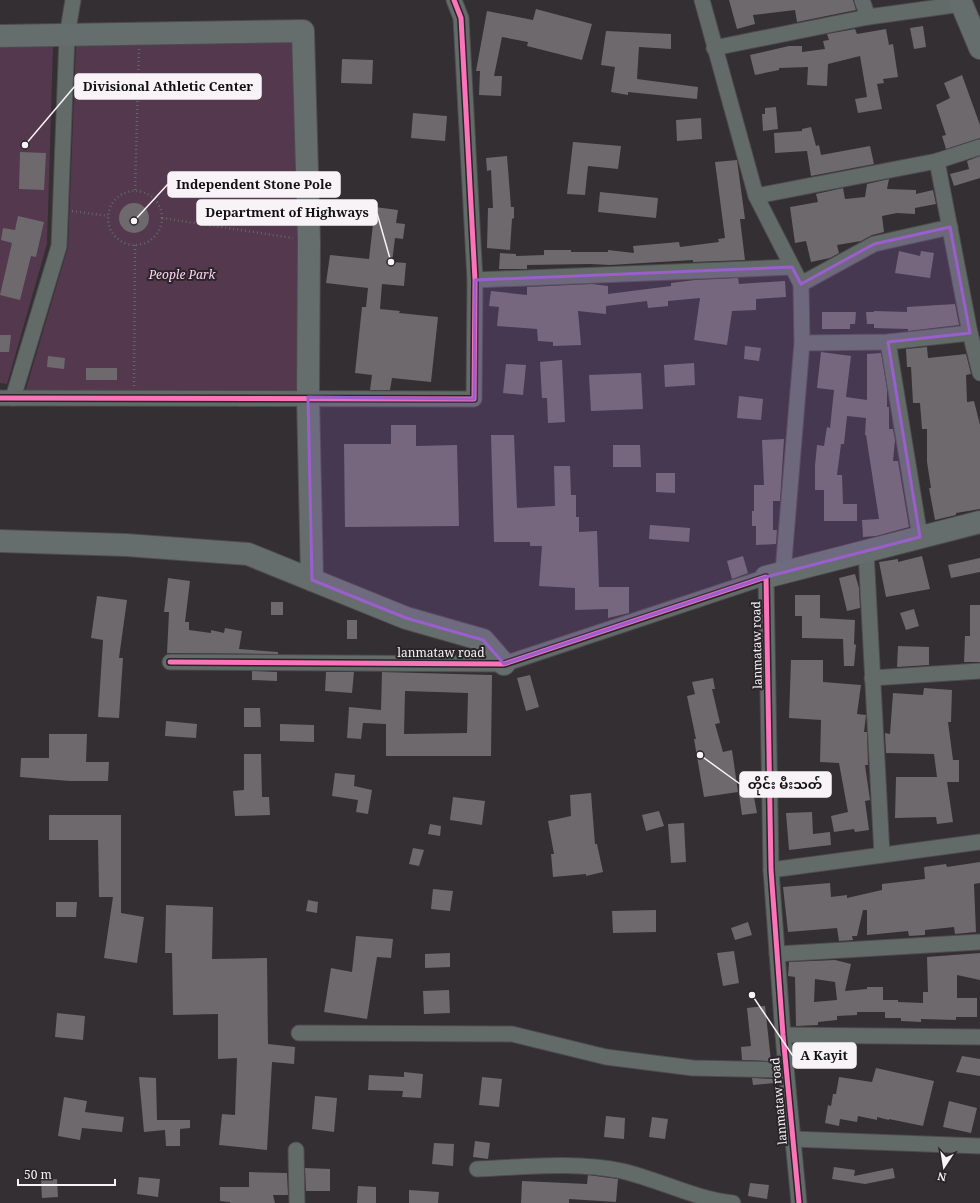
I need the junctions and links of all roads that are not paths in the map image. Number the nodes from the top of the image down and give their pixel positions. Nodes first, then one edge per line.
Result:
1 (73, 0) edge
2 (454, 0) edge
3 (702, 0) edge
4 (862, 0) edge
5 (961, 2) edge
6 (868, 17) junction
7 (0, 36) edge
8 (67, 36) junction
9 (714, 48) junction
10 (980, 48) edge
11 (980, 147) edge
12 (937, 161) junction
13 (756, 196) junction
14 (950, 227) junction
15 (792, 267) junction
16 (475, 280) junction
17 (801, 284) junction
18 (970, 333) junction
19 (888, 342) junction
20 (802, 343) junction
21 (980, 373) edge
22 (308, 397) junction
23 (7, 398) edge
24 (980, 522) edge
25 (920, 537) junction
26 (0, 541) edge
27 (866, 551) junction
28 (774, 574) junction
29 (312, 580) junction
30 (170, 662) dead end
31 (504, 664) junction
32 (980, 671) edge
33 (872, 678) junction
34 (980, 842) edge
35 (882, 855) junction
36 (771, 870) junction
37 (980, 942) edge
38 (777, 954) junction
39 (299, 1033) dead end
40 (783, 1035) junction
41 (980, 1037) edge
42 (786, 1070) junction
43 (792, 1139) junction
44 (980, 1146) edge
45 (296, 1150) dead end
46 (477, 1169) dead end
47 (297, 1203) edge
48 (733, 1203) edge
49 (799, 1203) edge

1 - 8 street
2 - 16 street
3 - 9 street
4 - 6 street
5 - 6 street
5 - 10 street
6 - 9 street
7 - 8 street
8 - 22 street
8 - 23 street
9 - 13 street
11 - 12 street
12 - 13 street
12 - 14 street
13 - 15 street
14 - 17 street
14 - 18 street
15 - 16 street
15 - 17 street
16 - 22 street
17 - 20 street
18 - 19 street
18 - 21 street
19 - 20 street
19 - 25 street
20 - 28 street
22 - 23 street
22 - 29 street
24 - 25 street
25 - 27 street
26 - 29 street
27 - 28 street
27 - 33 street
28 - 31 street, lanmataw road
28 - 36 street, lanmataw road
29 - 31 street
30 - 31 street, lanmataw road
32 - 33 street
33 - 35 street
34 - 35 street
35 - 36 street
36 - 38 street, lanmataw road
37 - 38 street
38 - 40 street, lanmataw road
39 - 42 street
40 - 41 street
40 - 42 street, lanmataw road
42 - 43 street, lanmataw road
43 - 44 street
43 - 49 street, lanmataw road
45 - 47 street
46 - 48 street

